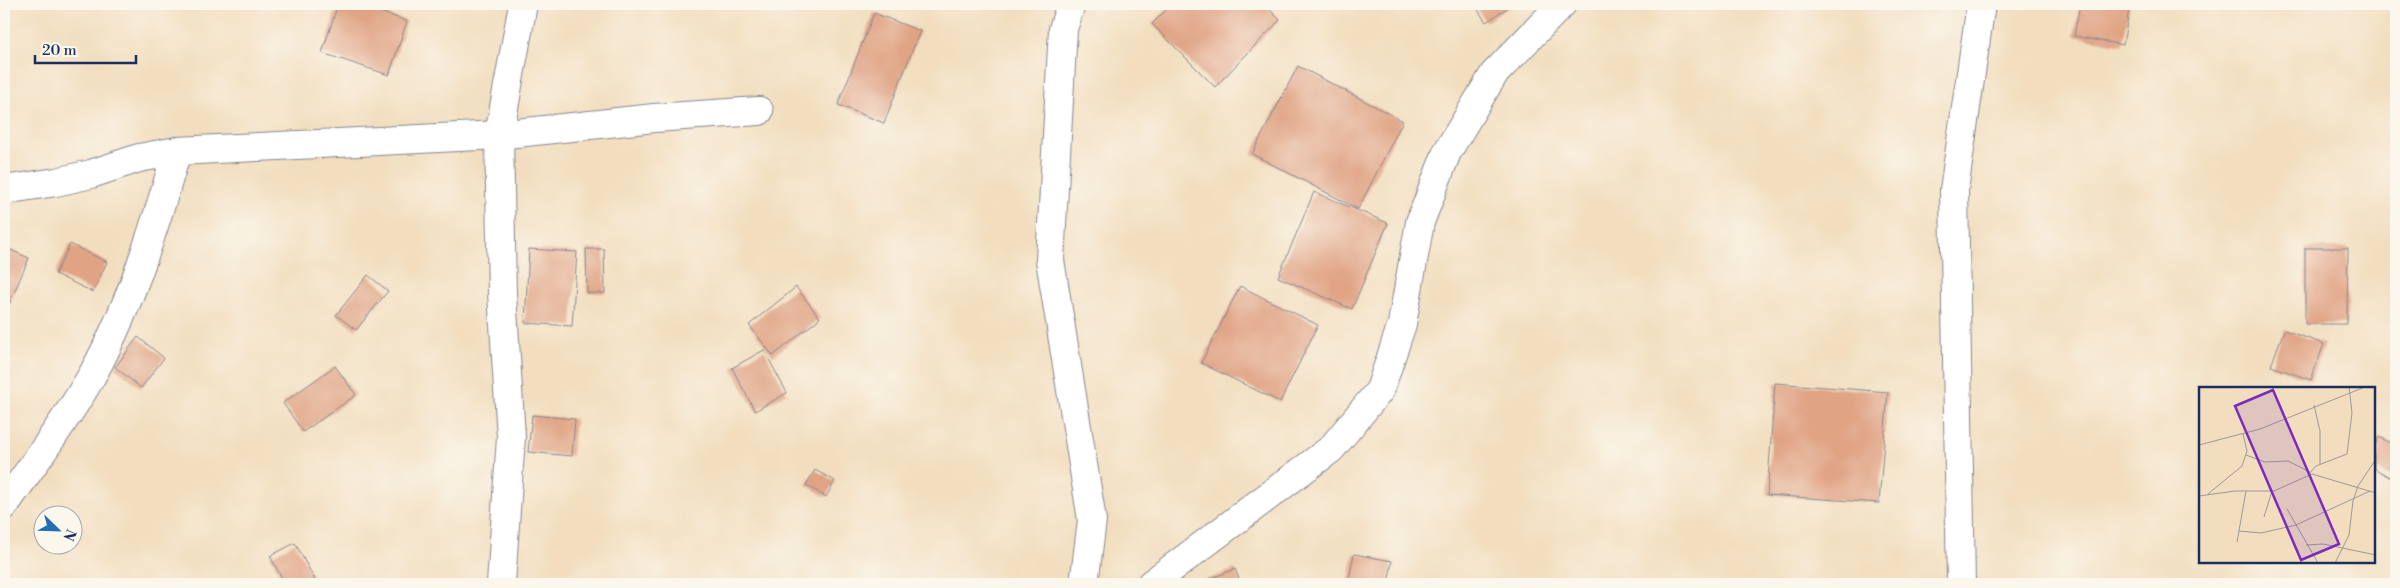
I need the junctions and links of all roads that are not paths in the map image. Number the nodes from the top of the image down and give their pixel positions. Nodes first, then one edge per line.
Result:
1 (524, 4) edge
2 (1562, 4) edge
3 (1981, 4) edge
4 (1067, 6) edge
5 (759, 111) dead end
6 (499, 135) junction
7 (178, 151) junction
8 (4, 190) edge
9 (4, 506) edge
10 (1088, 580) edge
11 (501, 584) edge
12 (1151, 584) edge
13 (1961, 584) edge

1 - 6 street
2 - 12 street
3 - 13 street
4 - 10 street
5 - 6 street
6 - 7 street
6 - 11 street
7 - 8 street
7 - 9 street

